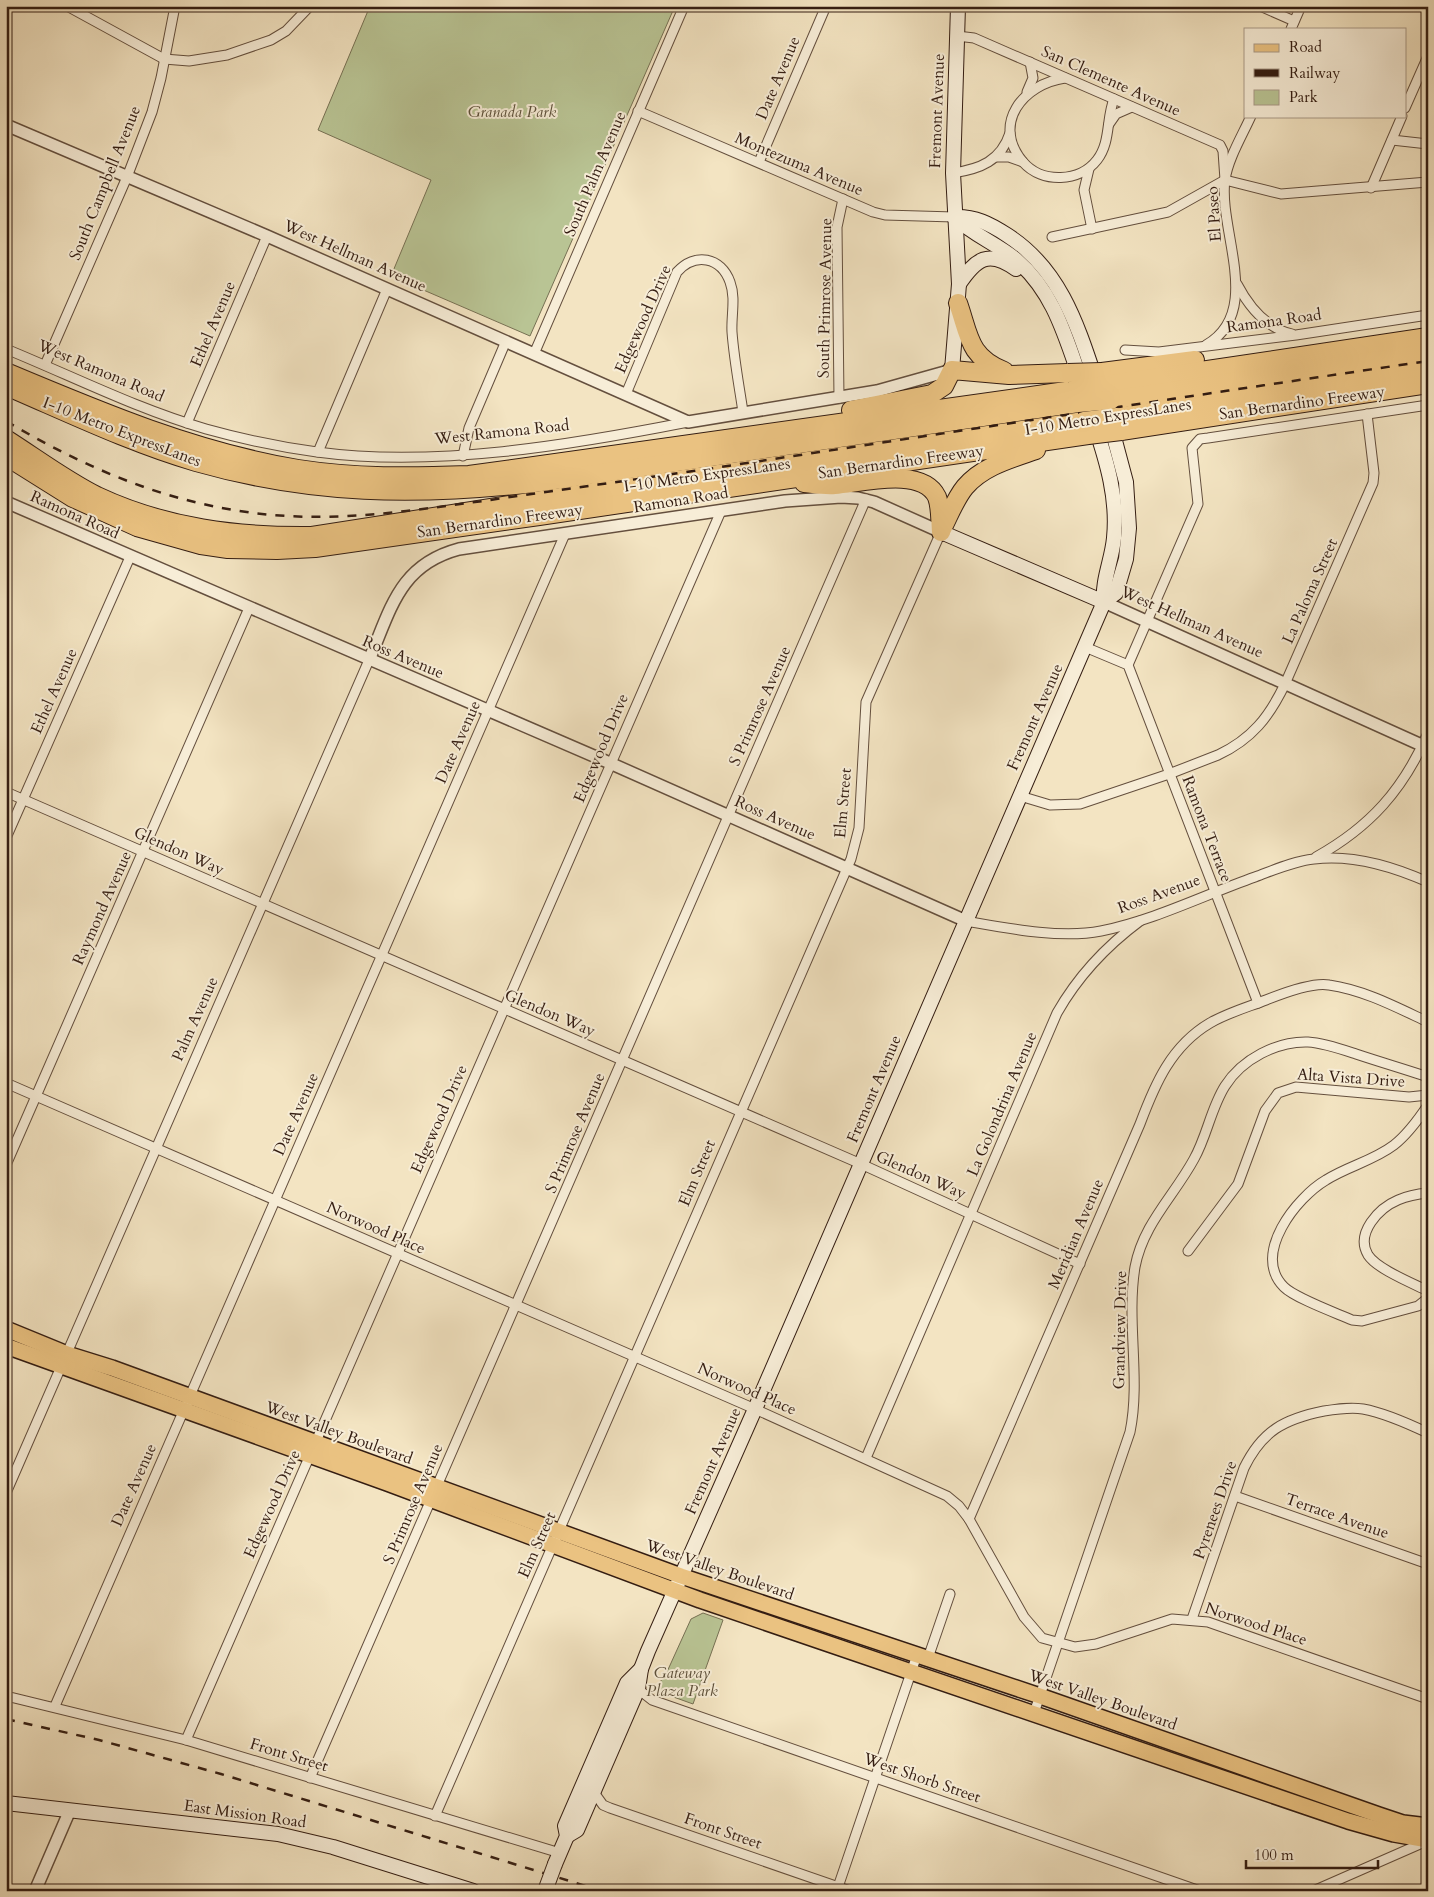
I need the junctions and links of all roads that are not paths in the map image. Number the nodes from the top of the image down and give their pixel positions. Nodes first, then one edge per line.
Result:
1 (67, 6) edge
2 (175, 6) edge
3 (310, 6) edge
4 (684, 6) edge
5 (826, 6) edge
6 (958, 6) edge
7 (1260, 6) edge
8 (1301, 6) edge
9 (1292, 25) edge
10 (957, 36) junction
11 (1428, 56) edge
12 (164, 59) junction
13 (1030, 62) junction
14 (1065, 78) junction
15 (1026, 94) junction
16 (1114, 99) junction
17 (1406, 106) edge
18 (1132, 107) junction
19 (638, 111) junction
20 (1250, 118) edge
21 (1401, 118) edge
22 (1109, 124) junction
23 (6, 125) edge
24 (1010, 133) junction
25 (1392, 140) junction
26 (1428, 144) edge
27 (997, 157) junction
28 (759, 162) junction
29 (1023, 162) junction
30 (1088, 169) junction
31 (953, 173) junction
32 (127, 177) junction
33 (1069, 178) junction
34 (1225, 180) junction
35 (1428, 182) edge
36 (1371, 188) junction
37 (1084, 190) junction
38 (842, 200) junction
39 (954, 217) junction
40 (1092, 229) junction
41 (267, 236) junction
42 (1052, 237) dead end
43 (959, 284) junction
44 (1236, 284) junction
45 (1042, 288) junction
46 (387, 289) junction
47 (958, 303) junction
48 (1428, 315) edge
49 (1296, 335) junction
50 (1428, 337) edge
51 (506, 341) junction
52 (1203, 346) junction
53 (6, 348) edge
54 (1125, 350) dead end
55 (1428, 353) edge
56 (534, 354) junction
57 (45, 365) junction
58 (1428, 369) edge
59 (952, 370) junction
60 (6, 372) edge
61 (1016, 375) junction
62 (1428, 384) edge
63 (6, 386) edge
64 (1106, 386) junction
65 (1073, 389) junction
66 (626, 394) junction
67 (1250, 395) junction
68 (839, 398) junction
69 (1428, 405) edge
70 (743, 412) junction
71 (1367, 414) junction
72 (896, 415) junction
73 (1209, 416) junction
74 (688, 422) junction
75 (956, 422) junction
76 (186, 423) junction
77 (1119, 424) junction
78 (1082, 431) junction
79 (6, 439) edge
80 (669, 447) junction
81 (318, 452) junction
82 (6, 456) edge
83 (464, 456) junction
84 (357, 475) junction
85 (772, 481) junction
86 (311, 487) junction
87 (866, 499) junction
88 (6, 502) edge
89 (721, 510) junction
90 (941, 532) junction
91 (565, 534) junction
92 (130, 557) junction
93 (423, 564) joint
94 (1104, 602) junction
95 (249, 608) junction
96 (1148, 622) junction
97 (1085, 647) junction
98 (369, 660) junction
99 (1128, 665) junction
100 (1285, 684) junction
101 (489, 712) junction
102 (1428, 733) edge
103 (1425, 747) edge
104 (610, 765) junction
105 (1169, 774) junction
106 (6, 792) edge
107 (1020, 796) junction
108 (23, 800) junction
109 (729, 816) junction
110 (6, 838) edge
111 (143, 852) junction
112 (1314, 859) junction
113 (846, 868) junction
114 (1428, 882) edge
115 (1215, 892) junction
116 (263, 904) junction
117 (966, 921) junction
118 (1140, 921) junction
119 (382, 956) junction
120 (1258, 1003) junction
121 (504, 1009) junction
122 (1428, 1022) edge
123 (623, 1060) junction
124 (1428, 1077) edge
125 (6, 1083) edge
126 (1428, 1095) edge
127 (36, 1096) junction
128 (1428, 1105) edge
129 (740, 1111) junction
130 (156, 1148) junction
131 (861, 1164) junction
132 (6, 1165) edge
133 (1428, 1193) edge
134 (275, 1200) junction
135 (971, 1214) junction
136 (1188, 1251) dead end
137 (398, 1254) junction
138 (1080, 1264) junction
139 (1428, 1291) edge
140 (1428, 1298) edge
141 (516, 1305) junction
142 (6, 1329) edge
143 (6, 1346) edge
144 (634, 1357) junction
145 (64, 1360) junction
146 (186, 1404) junction
147 (755, 1408) junction
148 (1428, 1433) edge
149 (312, 1450) junction
150 (866, 1458) junction
151 (438, 1486) junction
152 (6, 1493) edge
153 (1236, 1496) junction
154 (431, 1501) junction
155 (969, 1520) junction
156 (558, 1531) junction
157 (552, 1545) junction
158 (1428, 1564) edge
159 (681, 1576) junction
160 (674, 1590) junction
161 (950, 1594) dead end
162 (1192, 1619) junction
163 (1058, 1642) junction
164 (923, 1657) junction
165 (641, 1669) junction
166 (912, 1672) junction
167 (638, 1689) junction
168 (6, 1696) edge
169 (1040, 1696) junction
170 (1428, 1699) edge
171 (55, 1706) junction
172 (1034, 1713) junction
173 (186, 1740) junction
174 (1194, 1768) junction
175 (1244, 1768) junction
176 (310, 1778) junction
177 (876, 1778) junction
178 (592, 1792) junction
179 (6, 1803) edge
180 (70, 1810) junction
181 (435, 1816) junction
182 (1428, 1826) edge
183 (567, 1836) junction
184 (1428, 1840) edge
185 (557, 1859) junction
186 (838, 1887) junction
187 (35, 1891) edge
188 (473, 1891) edge
189 (545, 1891) edge
190 (850, 1891) edge
191 (1200, 1891) edge
192 (1313, 1891) edge

1 - 12 street
2 - 12 street, South Campbell Avenue
3 - 12 street
4 - 19 street, South Palm Avenue
5 - 28 street, Date Avenue
6 - 10 main road, Fremont Avenue
7 - 9 street
8 - 9 street
10 - 13 street, San Clemente Avenue
10 - 31 main road, Fremont Avenue
11 - 17 street
12 - 32 street, South Campbell Avenue
13 - 14 street, San Clemente Avenue
13 - 15 street
14 - 15 street
14 - 16 street, San Clemente Avenue
15 - 24 street
16 - 18 street, San Clemente Avenue
16 - 22 street
18 - 22 street
18 - 34 street, San Clemente Avenue
19 - 28 street, Montezuma Avenue
19 - 56 street, South Palm Avenue
20 - 34 street, El Paseo
21 - 25 street
22 - 30 street
23 - 32 street, West Hellman Avenue
24 - 27 street
24 - 29 street
25 - 26 street
25 - 36 street
27 - 29 street
27 - 31 street
28 - 38 street, Montezuma Avenue
29 - 33 street
30 - 33 street
30 - 37 street
31 - 39 main road, Fremont Avenue
32 - 41 street, West Hellman Avenue
32 - 57 street, South Campbell Avenue
33 - 37 street
34 - 36 street
34 - 40 street
34 - 44 street, El Paseo
35 - 36 street
37 - 40 street
38 - 39 street, Montezuma Avenue
38 - 68 street, South Primrose Avenue
39 - 43 main road
39 - 45 main road, Fremont Avenue
39 - 94 main road, Fremont Avenue
40 - 42 street
41 - 46 street, West Hellman Avenue
41 - 76 street, Ethel Avenue
43 - 45 main road
43 - 47 main road
44 - 49 street, El Paseo
44 - 52 street, El Paseo
45 - 94 main road, Fremont Avenue
46 - 51 street, West Hellman Avenue
46 - 81 street
47 - 59 main road
47 - 61 highway
48 - 49 street, Ramona Road
49 - 52 street, Ramona Road
50 - 64 highway
51 - 56 street, West Hellman Avenue
51 - 83 street
52 - 54 street, Ramona Road
53 - 57 street, West Ramona Road
55 - 64 highway, I-10 Metro ExpressLanes
56 - 66 street, West Hellman Avenue
57 - 76 street, West Ramona Road
58 - 67 highway, I-10 Metro ExpressLanes
59 - 61 highway
59 - 68 street, West Ramona Road
59 - 80 highway
60 - 84 highway
61 - 65 highway
62 - 73 highway, San Bernardino Freeway
63 - 86 highway, I-10 Metro ExpressLanes
64 - 65 highway, bridge
65 - 72 highway
65 - 75 highway, I-10 Metro ExpressLanes
66 - 70 street, Edgewood Drive
66 - 74 street, West Hellman Avenue
67 - 73 highway
67 - 77 highway, I-10 Metro ExpressLanes
68 - 70 street, West Ramona Road
69 - 71 street
70 - 74 street, West Ramona Road
71 - 96 street
71 - 100 street, La Paloma Street
72 - 75 highway
72 - 80 highway
73 - 77 highway, San Bernardino Freeway
74 - 83 street, West Ramona Road
75 - 86 highway, I-10 Metro ExpressLanes
76 - 81 street, West Ramona Road
77 - 78 highway, I-10 Metro ExpressLanes, bridge
78 - 79 highway, I-10 Metro ExpressLanes
78 - 85 highway, San Bernardino Freeway
78 - 90 highway
80 - 84 highway
81 - 83 street, West Ramona Road
82 - 85 highway, San Bernardino Freeway
84 - 86 highway
85 - 90 highway
87 - 89 street, Ramona Road
87 - 90 street, Ramona Road
87 - 109 street, S Primrose Avenue
88 - 92 street, Ramona Road
89 - 91 street, Ramona Road
89 - 104 street, Edgewood Drive
90 - 94 main road, West Hellman Avenue
90 - 113 street, Elm Street
91 - 93 street, Ramona Road
91 - 101 street, Date Avenue
92 - 95 street, Ross Avenue
92 - 108 street, Ethel Avenue
93 - 98 street, Palm Avenue
94 - 96 street, West Hellman Avenue
94 - 97 main road, Fremont Avenue
95 - 98 street, Ross Avenue
95 - 111 street, Raymond Avenue
96 - 99 street
96 - 100 street, West Hellman Avenue
97 - 99 street
97 - 107 main road, Fremont Avenue
98 - 101 street, Ross Avenue
98 - 116 street, Palm Avenue
99 - 105 street, Ramona Terrace
100 - 103 street, West Hellman Avenue
100 - 105 street, La Paloma Street
101 - 104 street, Ross Avenue
101 - 119 street, Date Avenue
102 - 103 street
103 - 112 street
104 - 109 street, Ross Avenue
104 - 121 street, Edgewood Drive
105 - 107 street, La Paloma Street
105 - 115 street, Ramona Terrace
106 - 108 street, Glendon Way
107 - 117 main road, Fremont Avenue
108 - 110 street, Ethel Avenue
108 - 111 street, Glendon Way
109 - 113 street, Ross Avenue
109 - 123 street, S Primrose Avenue
111 - 116 street, Glendon Way
111 - 127 street, Raymond Avenue
112 - 114 street, Ross Avenue
112 - 115 street, Ross Avenue
113 - 117 street, Ross Avenue
113 - 129 street, Elm Street
115 - 118 street, Ross Avenue
115 - 120 street, Ramona Terrace
116 - 119 street, Glendon Way
116 - 130 street, Palm Avenue
117 - 118 street, Ross Avenue
117 - 131 main road, Fremont Avenue
118 - 135 street, La Golondrina Avenue
119 - 121 street, Glendon Way
119 - 134 street, Date Avenue
120 - 122 street, Meridian Avenue
120 - 138 street, Meridian Avenue
121 - 123 street, Glendon Way
121 - 137 street, Edgewood Drive
123 - 129 street, Glendon Way
123 - 141 street, S Primrose Avenue
124 - 163 street, Grandview Drive
125 - 127 street, Norwood Place
126 - 136 street, Alta Vista Drive
127 - 130 street, Norwood Place
127 - 132 street, Raymond Avenue
128 - 140 street
129 - 131 street, Glendon Way
129 - 144 street, Elm Street
130 - 134 street, Norwood Place
130 - 145 street, Palm Avenue
131 - 135 street, Glendon Way
131 - 147 main road, Fremont Avenue
133 - 139 street
134 - 137 street, Norwood Place
134 - 146 street, Date Avenue
135 - 138 street, Glendon Way
135 - 150 street, La Golondrina Avenue
137 - 141 street, Norwood Place
137 - 149 street, Edgewood Drive
138 - 155 street, Meridian Avenue
141 - 144 street, Norwood Place
141 - 151 street, S Primrose Avenue
142 - 145 main road, West Valley Boulevard
143 - 145 main road, West Valley Boulevard
144 - 147 street, Norwood Place
144 - 156 street, Elm Street
145 - 146 main road, West Valley Boulevard
145 - 152 street, Palm Avenue
146 - 149 main road, West Valley Boulevard
146 - 171 street, Date Avenue
147 - 150 street, Norwood Place
147 - 159 main road, Fremont Avenue
148 - 153 street, Pyrenees Drive
149 - 151 main road, West Valley Boulevard
149 - 154 main road, West Valley Boulevard
149 - 173 street, Edgewood Drive
150 - 155 street, Norwood Place
151 - 154 street, S Primrose Avenue
151 - 156 main road, West Valley Boulevard
153 - 158 street, Terrace Avenue
153 - 162 street, Pyrenees Drive
154 - 157 main road, West Valley Boulevard
154 - 176 street, S Primrose Avenue
155 - 163 street, Norwood Place
156 - 157 street, Elm Street
156 - 159 main road, West Valley Boulevard
157 - 160 main road, West Valley Boulevard
157 - 181 street, Elm Street
159 - 160 main road, Fremont Avenue
159 - 164 main road, West Valley Boulevard
160 - 165 main road, Fremont Avenue
160 - 166 main road, West Valley Boulevard
161 - 164 street
162 - 163 street, Norwood Place
162 - 170 street, Norwood Place
163 - 169 street, Grandview Drive
164 - 166 street
164 - 169 main road, West Valley Boulevard
165 - 167 main road
165 - 183 main road
166 - 172 main road, West Valley Boulevard
166 - 177 street
167 - 177 street, West Shorb Street
167 - 178 main road
168 - 171 street, Front Street
169 - 172 street, Grandview Drive
169 - 175 main road, West Valley Boulevard
171 - 173 street, Front Street
172 - 174 main road, West Valley Boulevard
173 - 176 street, Front Street
174 - 175 main road
174 - 184 main road, West Valley Boulevard
175 - 182 main road, West Valley Boulevard
176 - 181 street, Front Street
177 - 186 street
177 - 191 street, West Shorb Street
178 - 183 main road
178 - 186 street, Front Street
179 - 180 main road, East Mission Road
180 - 187 street
180 - 188 main road, East Mission Road
181 - 185 street, Front Street
183 - 185 main road
184 - 192 street
185 - 189 main road, bridge
186 - 190 street, Front Street

